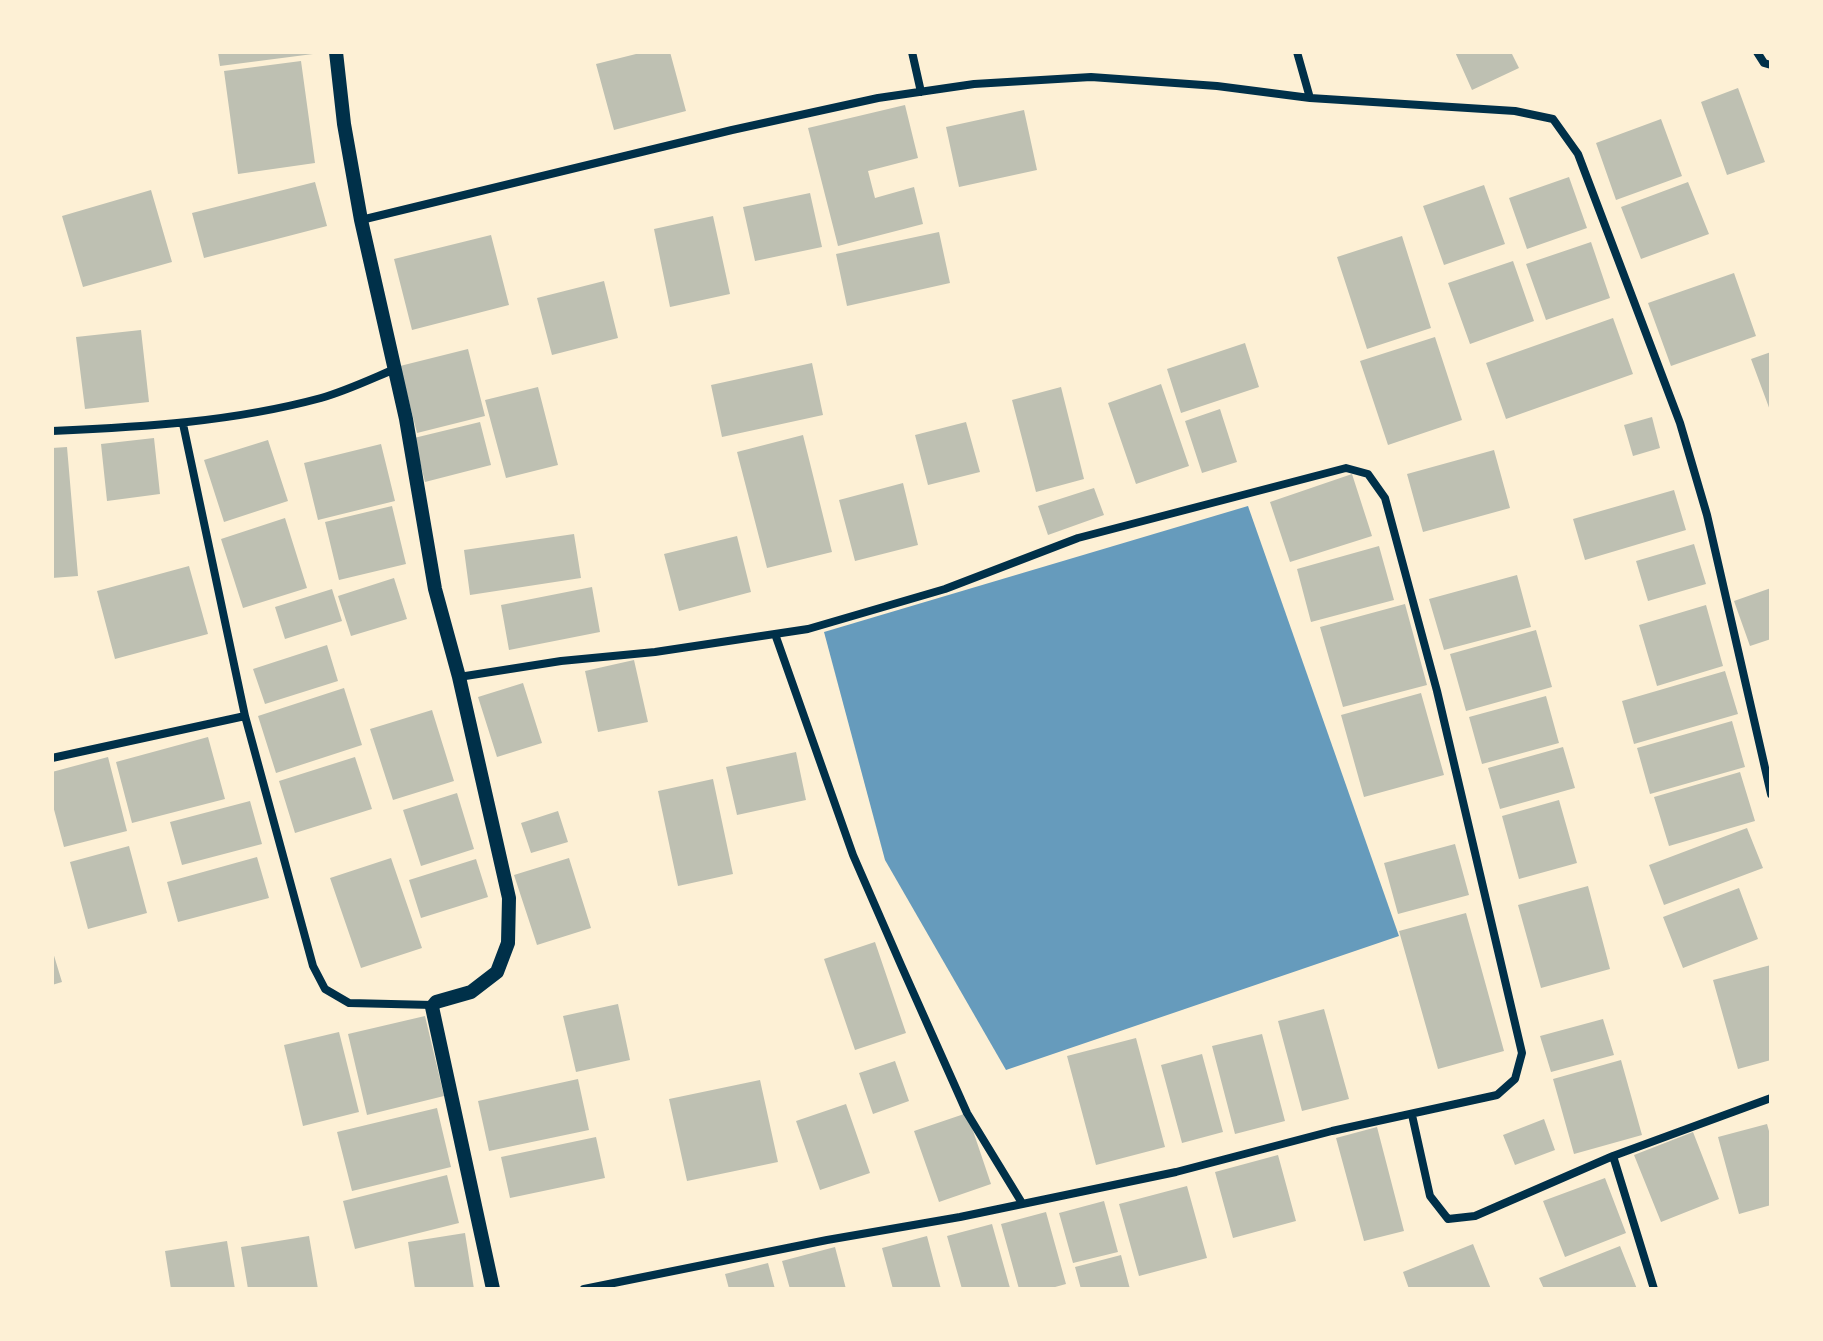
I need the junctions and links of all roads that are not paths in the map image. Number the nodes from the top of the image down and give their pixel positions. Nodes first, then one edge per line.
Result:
1 (336, 52) edge
2 (912, 52) edge
3 (1297, 52) edge
4 (1757, 52) edge
5 (1771, 65) edge
6 (921, 92) junction
7 (1310, 98) junction
8 (361, 220) junction
9 (395, 369) junction
10 (183, 424) junction
11 (52, 431) edge
12 (775, 634) junction
13 (459, 677) junction
14 (245, 716) junction
15 (52, 758) edge
16 (1771, 794) edge
17 (433, 1005) junction
18 (1771, 1098) edge
19 (1412, 1115) junction
20 (1613, 1156) junction
21 (1022, 1203) junction
22 (493, 1289) edge
23 (584, 1289) edge
24 (1654, 1289) edge

1 - 8 street
2 - 6 street
3 - 7 street
4 - 5 street
6 - 7 street
6 - 8 street
7 - 16 street
8 - 9 street
9 - 10 street
9 - 13 street
10 - 11 street
10 - 14 street
12 - 13 street
12 - 19 street
12 - 21 street
13 - 17 street
14 - 15 street
14 - 17 street
17 - 22 street
18 - 20 street
19 - 20 street
19 - 21 street
20 - 24 street
21 - 23 street

